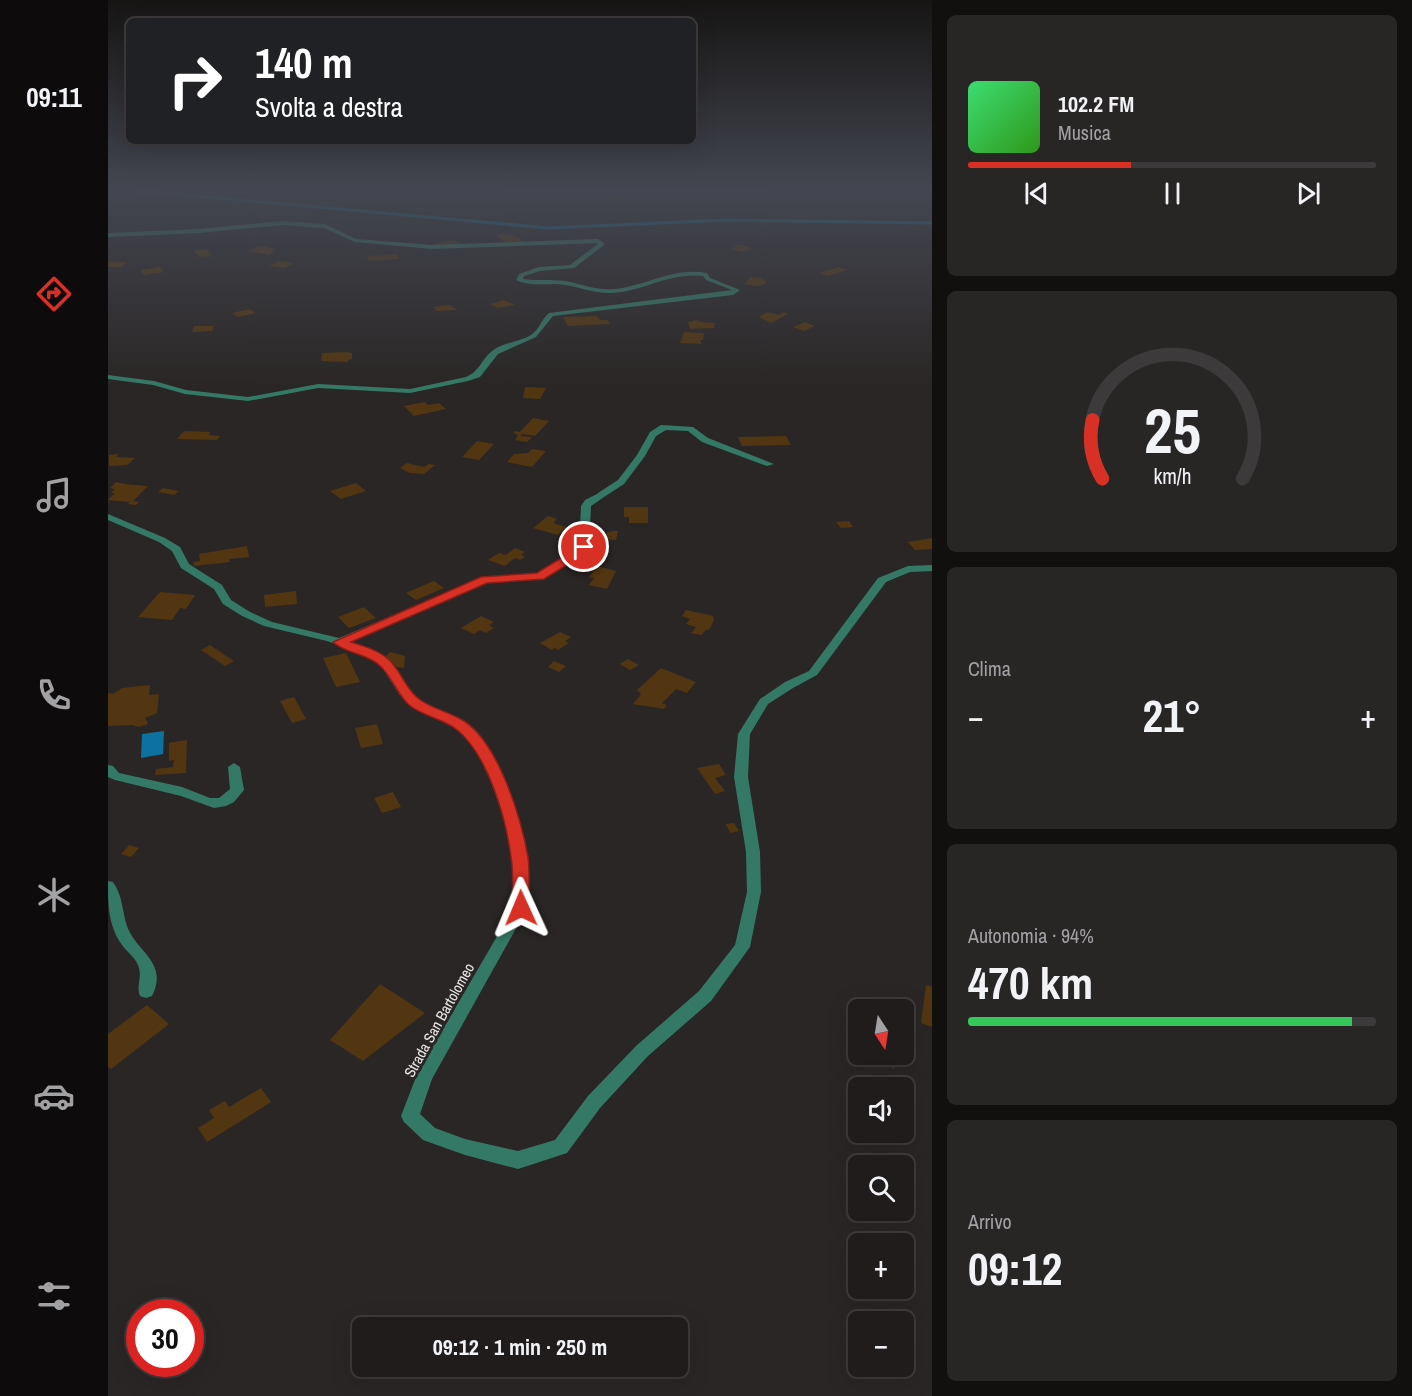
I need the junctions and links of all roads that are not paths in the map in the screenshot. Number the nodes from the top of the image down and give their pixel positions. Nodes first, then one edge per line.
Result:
1 (588, 256) edge
2 (108, 377) edge
3 (770, 464) dead end
4 (108, 517) edge
5 (932, 568) edge
6 (339, 642) junction
7 (234, 767) dead end
8 (108, 769) edge
9 (108, 886) edge
10 (146, 991) dead end

1 - 2 street
3 - 6 street
4 - 6 street, Strada San Bartolomeo
5 - 6 street, Strada San Bartolomeo
7 - 8 street
9 - 10 street

